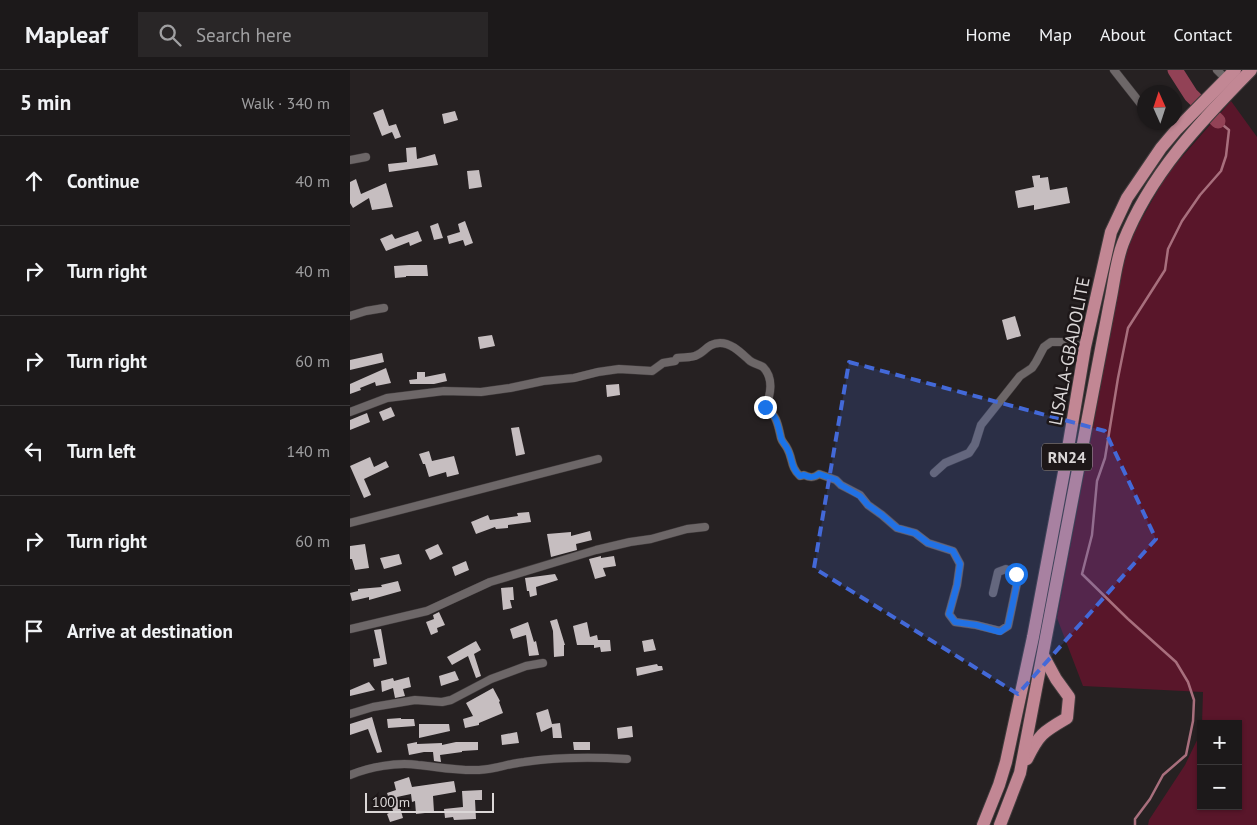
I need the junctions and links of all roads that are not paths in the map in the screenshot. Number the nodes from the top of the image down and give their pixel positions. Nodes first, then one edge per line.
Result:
1 (1114, 70) edge
2 (1251, 70) edge
3 (1226, 73) edge
4 (1137, 99) edge
5 (1210, 103) junction
6 (1200, 114) junction
7 (1182, 122) edge
8 (1171, 130) edge
9 (366, 157) dead end
10 (350, 160) edge
11 (384, 308) dead end
12 (350, 316) edge
13 (1085, 347) junction
14 (350, 412) edge
15 (598, 459) dead end
16 (934, 473) dead end
17 (350, 523) edge
18 (705, 527) dead end
19 (993, 594) dead end
20 (350, 629) edge
21 (1043, 655) junction
22 (542, 662) dead end
23 (350, 714) edge
24 (627, 759) dead end
25 (1020, 773) junction
26 (350, 775) edge
27 (983, 825) edge
28 (1000, 825) edge

1 - 4 street
2 - 5 main road, RN24
3 - 5 main road, RN24
5 - 6 main road, RN24
6 - 7 main road, LISALA-GBADOLITE / RN24
6 - 21 main road, LISALA-GBADOLITE / RN24
8 - 13 main road, LISALA-GBADOLITE / RN24
9 - 10 street
11 - 12 street
13 - 16 street
13 - 27 main road, LISALA-GBADOLITE / RN24
14 - 19 street
15 - 17 street
18 - 20 street
21 - 25 main road, LISALA-GBADOLITE / RN24
21 - 25 main road
22 - 23 street
24 - 26 street
25 - 28 main road, LISALA-GBADOLITE / RN24

